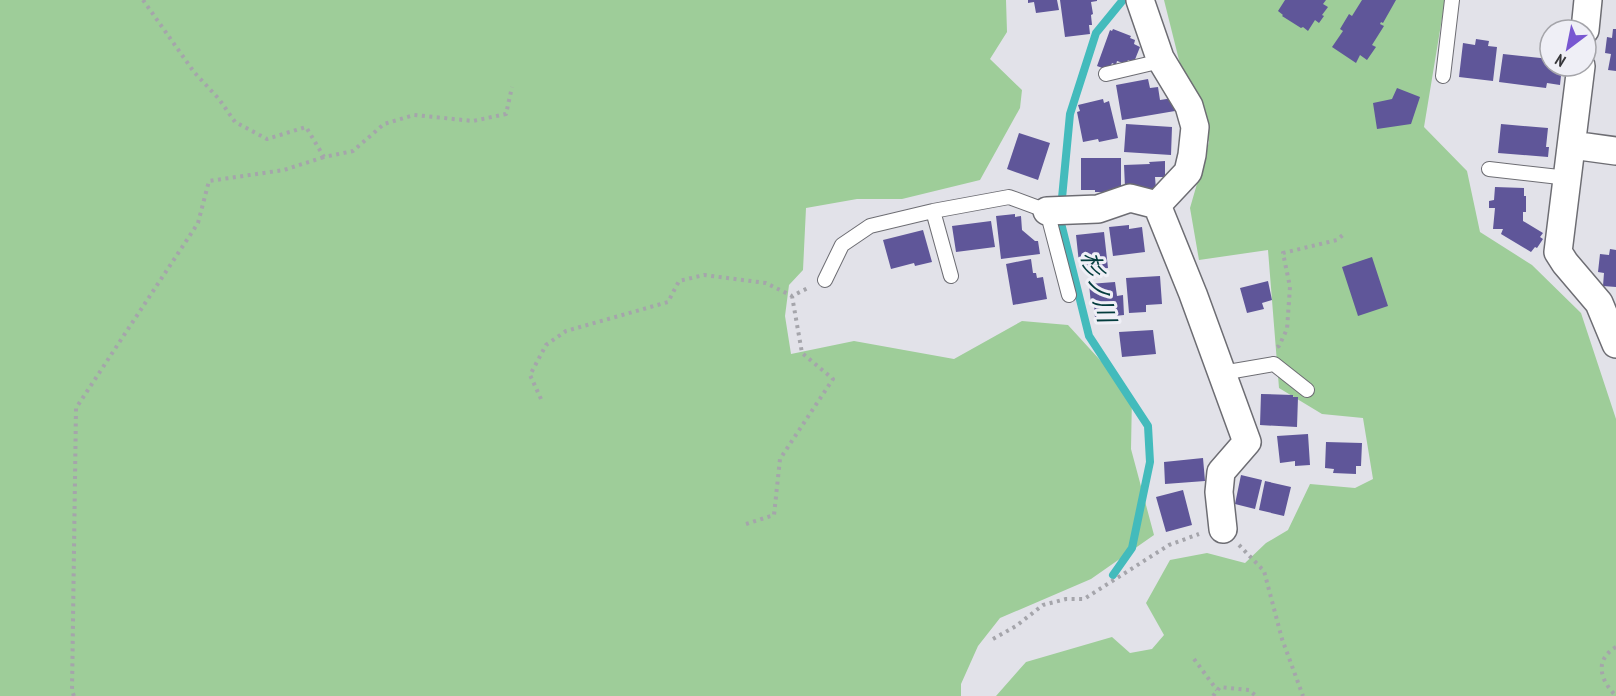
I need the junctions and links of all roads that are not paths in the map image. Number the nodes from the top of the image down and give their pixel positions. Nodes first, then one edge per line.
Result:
1 (1140, 0) edge
2 (1452, 0) edge
3 (1588, 0) edge
4 (1586, 18) edge
5 (1161, 60) junction
6 (1106, 74) dead end
7 (1443, 76) dead end
8 (1580, 78) edge
9 (1572, 145) junction
10 (1616, 150) edge
11 (1490, 169) dead end
12 (1568, 178) junction
13 (1156, 205) junction
14 (933, 211) junction
15 (1047, 211) junction
16 (951, 276) dead end
17 (825, 279) road end
18 (1069, 295) dead end
19 (1607, 302) edge
20 (1616, 344) edge
21 (1222, 373) junction
22 (1307, 390) dead end
23 (1223, 529) road end

1 - 5 street
2 - 7 lane
3 - 4 street
5 - 6 lane
5 - 13 street
8 - 9 street
9 - 10 street
9 - 12 street
11 - 12 lane
12 - 19 street
13 - 15 street
13 - 21 street
14 - 15 lane
14 - 16 lane
14 - 17 lane
15 - 18 lane
19 - 20 street
21 - 22 lane
21 - 23 street

